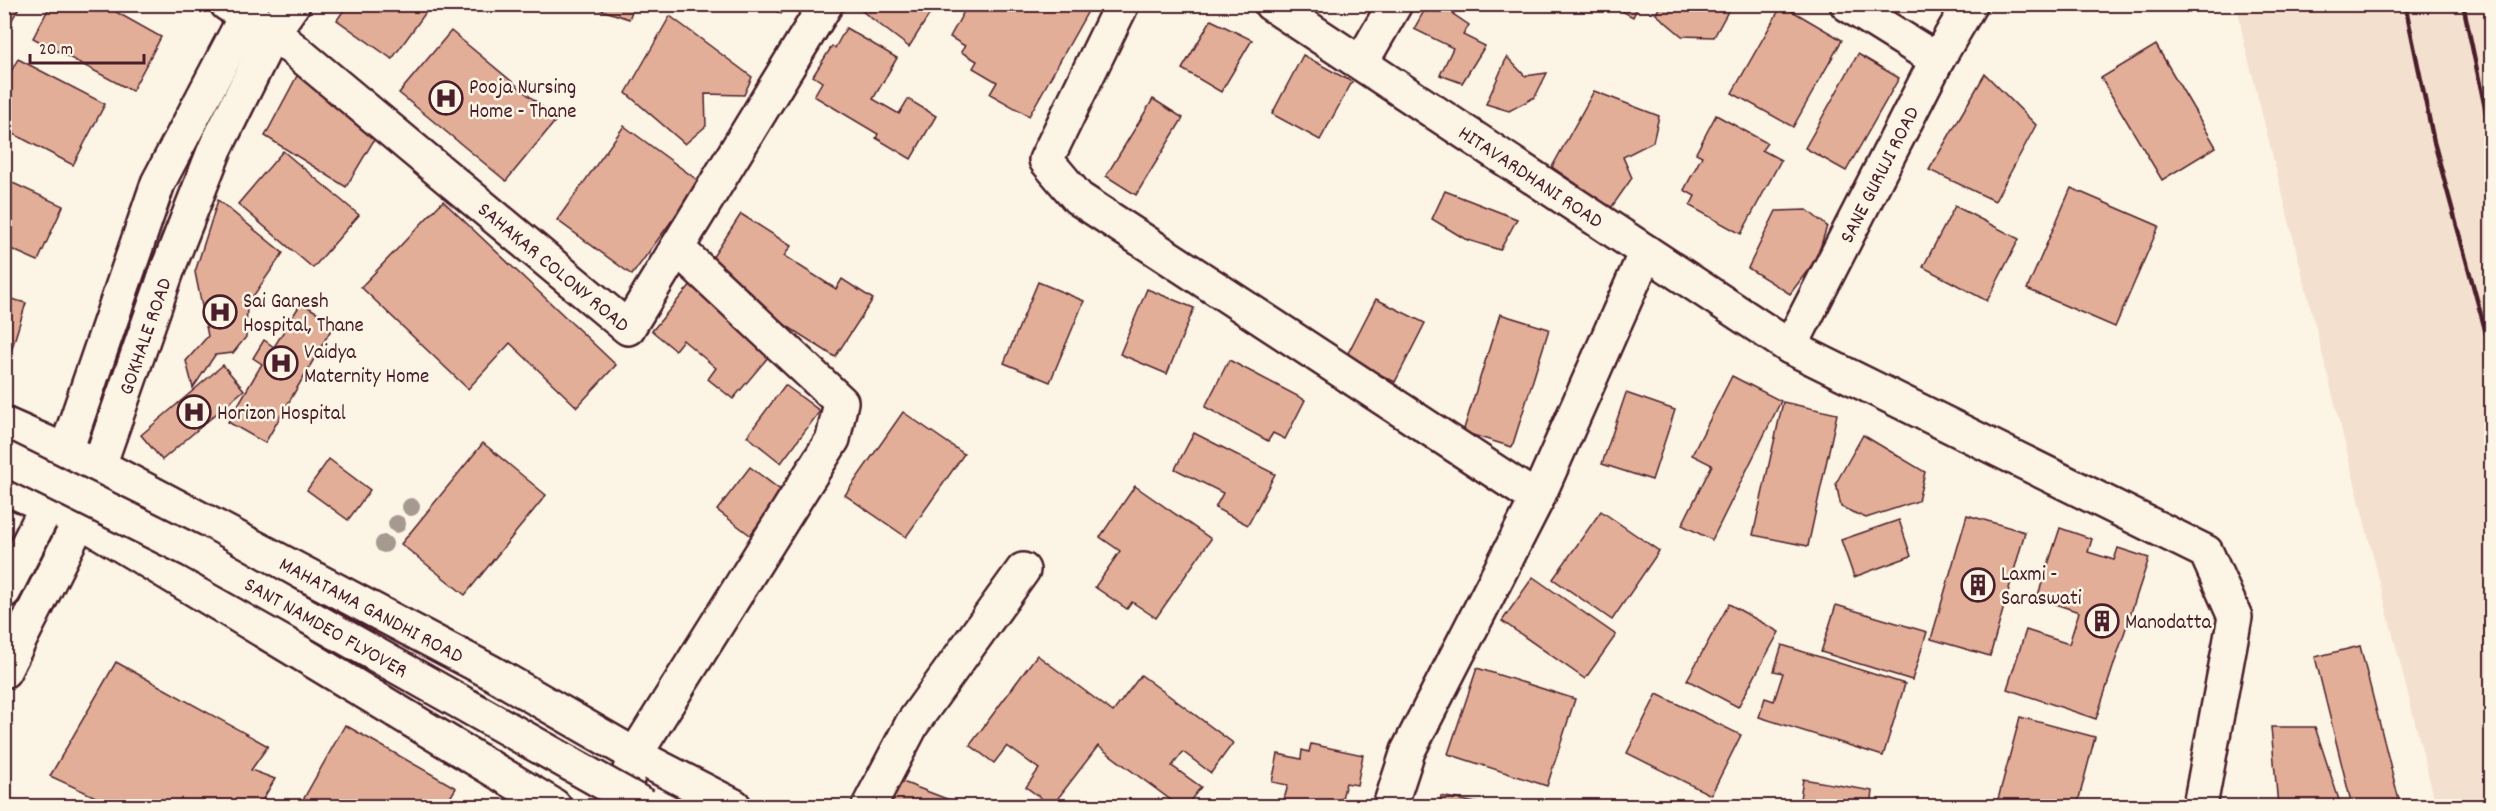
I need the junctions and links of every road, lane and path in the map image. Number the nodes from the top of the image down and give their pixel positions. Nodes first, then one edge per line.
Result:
1 (293, 4) edge
2 (826, 4) edge
3 (1122, 4) edge
4 (1271, 4) edge
5 (1395, 4) edge
6 (1847, 4) edge
7 (1970, 4) edge
8 (241, 8) edge
9 (273, 32) junction
10 (1937, 60) junction
11 (1361, 63) junction
12 (677, 249) junction
13 (1646, 252) junction
14 (1790, 347) junction
15 (4, 424) edge
16 (65, 450) junction
17 (4, 458) edge
18 (100, 466) junction
19 (4, 487) edge
20 (1537, 499) junction
21 (47, 506) junction
22 (80, 520) junction
23 (1023, 570) dead end
24 (4, 591) edge
25 (4, 671) edge
26 (635, 755) junction
27 (554, 807) edge
28 (618, 807) edge
29 (645, 807) edge
30 (734, 807) edge
31 (869, 807) edge
32 (1390, 807) edge
33 (2200, 807) edge

1 - 9 street, GOKHALE ROAD
2 - 12 street, SAHAKAR COLONY ROAD
3 - 20 street
4 - 11 street, HITAVARDHANI ROAD
5 - 11 street
6 - 10 street
7 - 10 street, SANE GURUJI ROAD
8 - 9 street
8 - 16 street, GOKHALE ROAD
9 - 12 street, SAHAKAR COLONY ROAD
9 - 18 street, GOKHALE ROAD
10 - 14 street, SANE GURUJI ROAD
11 - 13 street, HITAVARDHANI ROAD
12 - 26 street
13 - 14 street, HITAVARDHANI ROAD
13 - 20 street
14 - 33 street, HITAVARDHANI ROAD
15 - 16 street, MAHATAMA GANDHI ROAD
16 - 18 street, MAHATAMA GANDHI ROAD
16 - 21 street, GOKHALE ROAD
17 - 29 street, SANT NAMDEO FLYOVER, bridge
18 - 22 street, GOKHALE ROAD
18 - 26 street, MAHATAMA GANDHI ROAD
19 - 21 street
20 - 32 street
21 - 22 street
21 - 24 street, GOKHALE ROAD
22 - 25 street, GOKHALE ROAD
22 - 27 street
23 - 31 street
26 - 28 street
26 - 30 street, MAHATAMA GANDHI ROAD

